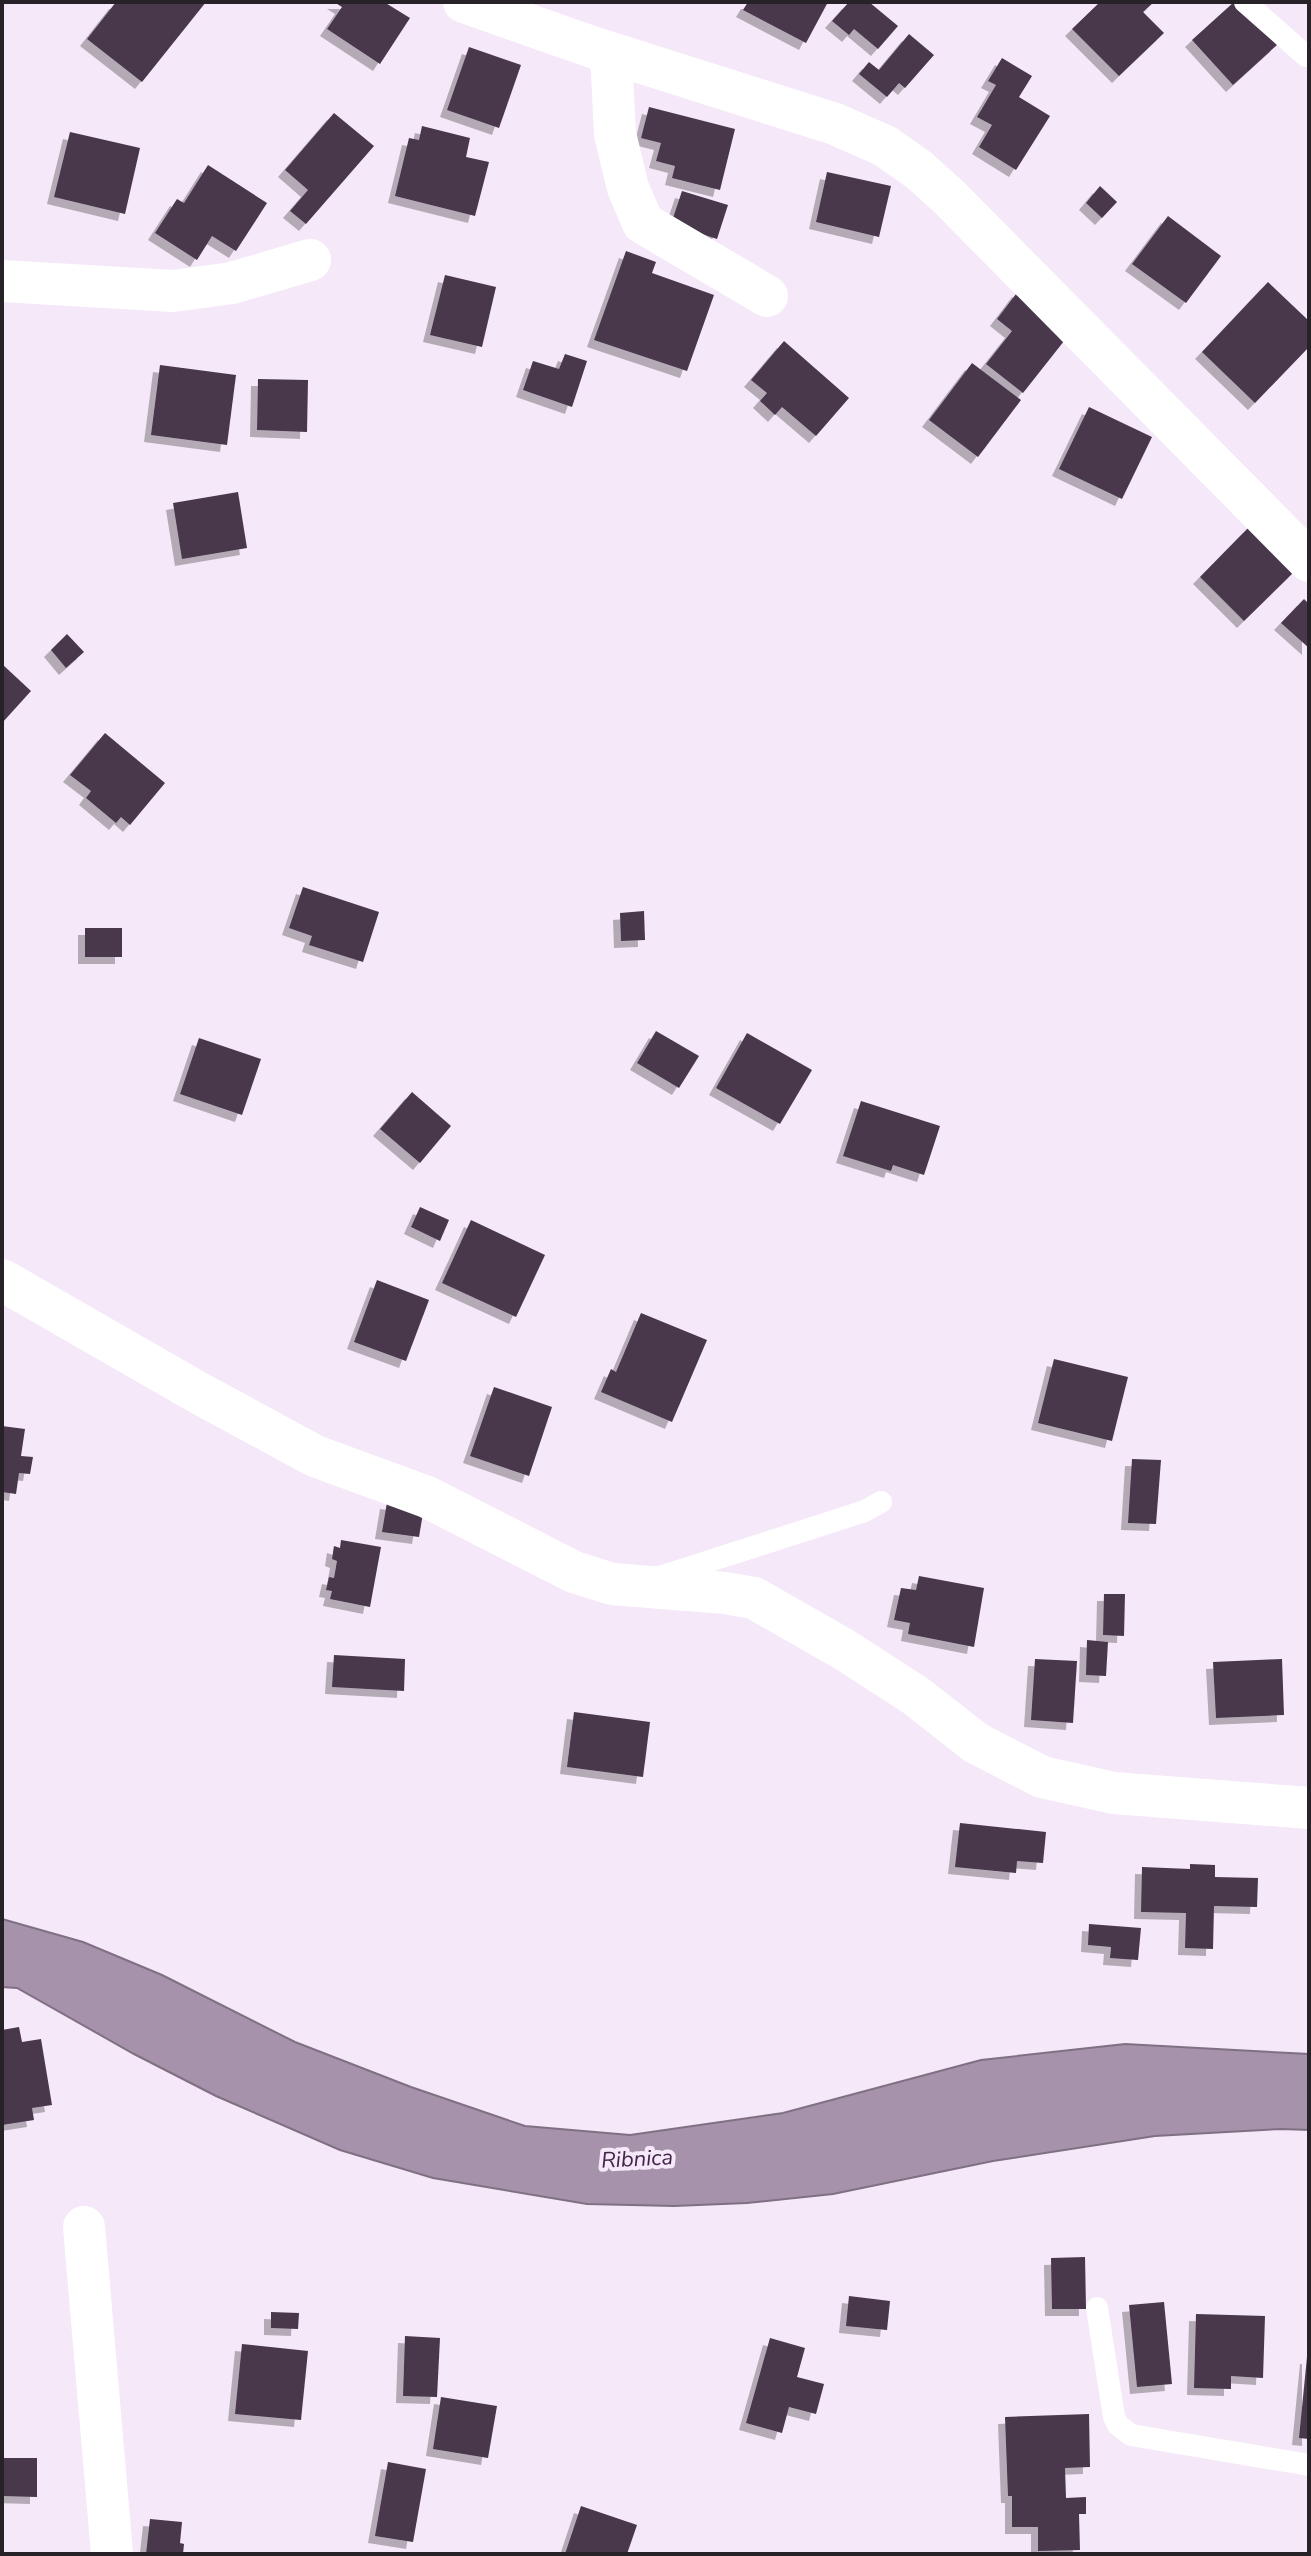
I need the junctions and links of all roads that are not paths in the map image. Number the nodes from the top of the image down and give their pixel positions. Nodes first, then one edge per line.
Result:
1 (464, 2) edge
2 (1245, 2) edge
3 (611, 53) junction
4 (1306, 56) dead end
5 (310, 260) dead end
6 (2, 281) edge
7 (767, 296) dead end
8 (1309, 561) edge
9 (2, 1280) edge
10 (881, 1502) dead end
11 (647, 1588) junction
12 (1309, 1808) edge
13 (84, 2227) dead end
14 (1097, 2308) dead end
15 (1309, 2465) edge
16 (112, 2554) edge

1 - 3 street
2 - 4 lane
3 - 7 street
3 - 8 street
5 - 6 street
9 - 11 street
10 - 11 lane
11 - 12 street
13 - 16 street
14 - 15 lane

